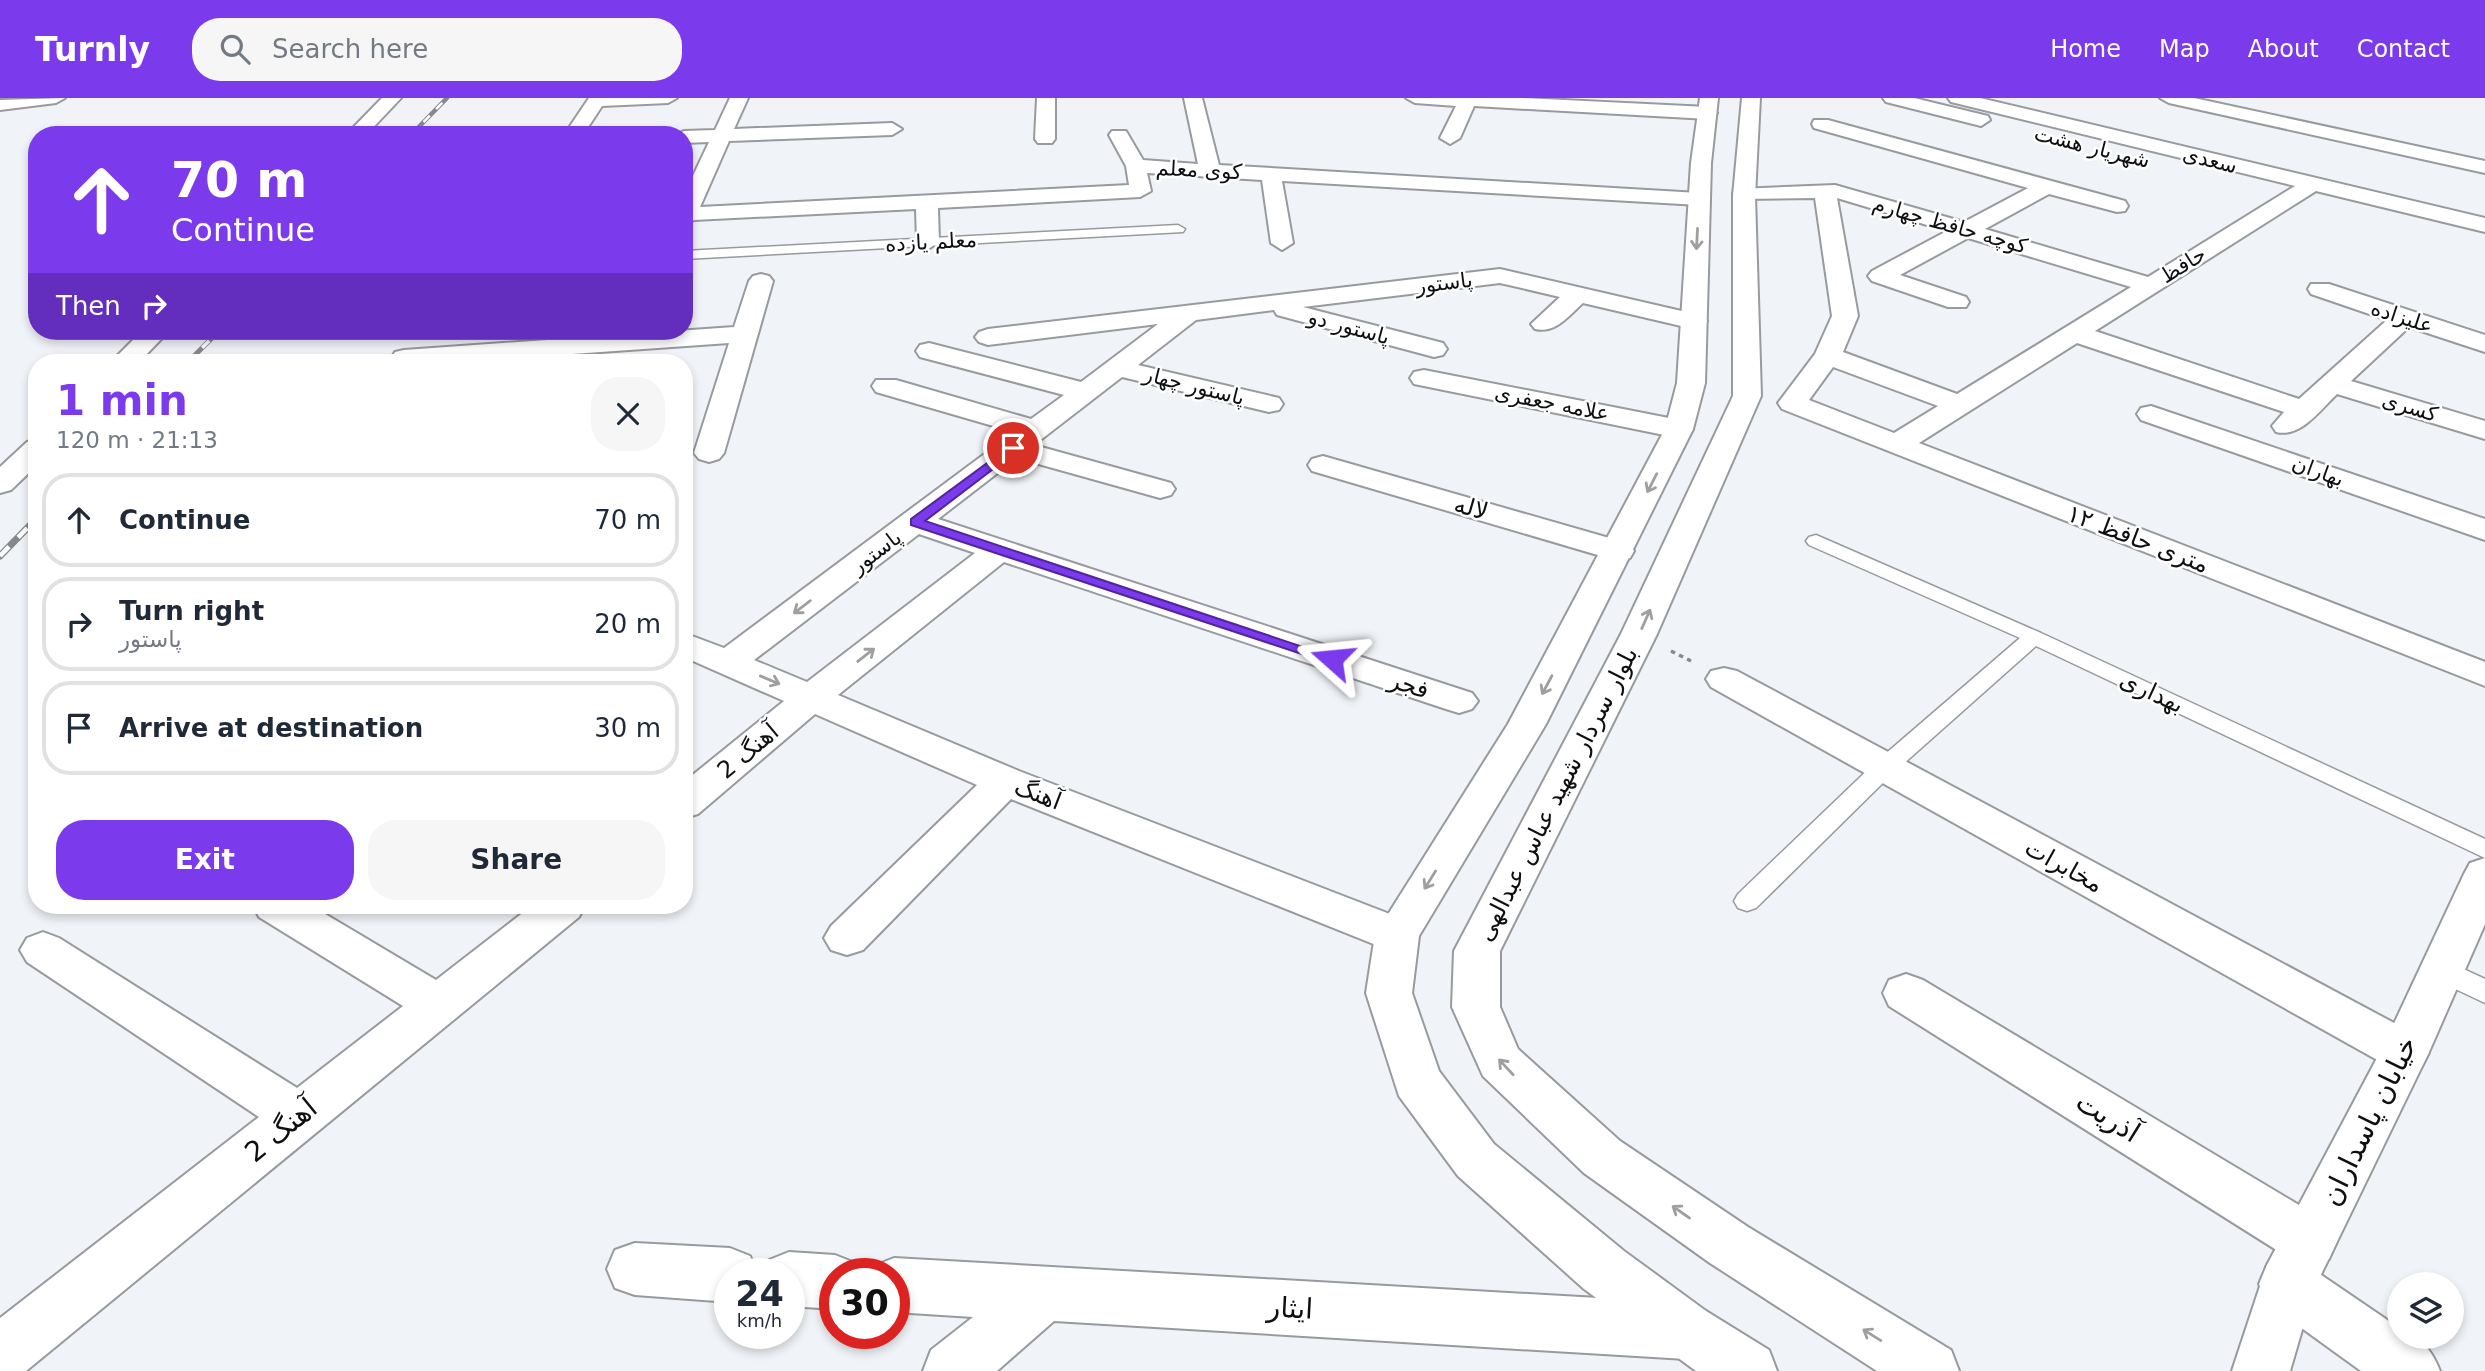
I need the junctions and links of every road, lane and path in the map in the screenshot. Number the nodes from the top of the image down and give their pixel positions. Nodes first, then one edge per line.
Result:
1 (56, 98) edge
2 (392, 98) edge
3 (668, 98) edge
4 (739, 98) edge
5 (1046, 98) edge
6 (1193, 98) edge
7 (1415, 98) edge
8 (1892, 98) edge
9 (1957, 98) edge
10 (2169, 98) edge
11 (2250, 98) edge
12 (597, 99) edge
13 (1468, 100) junction
14 (1941, 103) edge
15 (0, 105) edge
16 (1708, 105) edge
17 (895, 108) dead end
18 (1750, 108) edge
19 (2226, 111) junction
20 (2204, 123) dead end
21 (1821, 124) dead end
22 (364, 126) edge
23 (579, 126) edge
24 (892, 129) junction
25 (1119, 135) dead end
26 (2181, 135) dead end
27 (722, 136) junction
28 (693, 137) edge
29 (1450, 138) dead end
30 (1045, 139) dead end
31 (2159, 147) junction
32 (888, 150) dead end
33 (1136, 166) junction
34 (2485, 167) edge
35 (1210, 171) junction
36 (1035, 173) dead end
37 (1271, 174) junction
38 (2044, 188) junction
39 (2302, 190) junction
40 (1825, 191) junction
41 (1744, 193) junction
42 (1038, 196) junction
43 (693, 199) edge
44 (1699, 199) junction
45 (927, 203) junction
46 (2117, 206) dead end
47 (2485, 206) edge
48 (693, 216) edge
49 (2475, 223) edge
50 (1178, 229) dead end
51 (1964, 229) junction
52 (928, 242) junction
53 (1282, 243) dead end
54 (693, 255) edge
55 (761, 281) dead end
56 (2151, 285) junction
57 (2320, 289) dead end
58 (1578, 294) junction
59 (1956, 302) dead end
60 (1264, 304) junction
61 (1190, 313) junction
62 (2404, 318) junction
63 (1694, 321) junction
64 (1544, 324) dead end
65 (2074, 333) junction
66 (745, 334) junction
67 (988, 337) dead end
68 (693, 339) edge
69 (147, 340) edge
70 (681, 340) edge
71 (2485, 344) edge
72 (628, 345) edge
73 (1434, 349) dead end
74 (929, 351) dead end
75 (132, 354) edge
76 (473, 354) edge
77 (1828, 356) junction
78 (1119, 368) junction
79 (1424, 378) dead end
80 (2334, 384) junction
81 (886, 386) dead end
82 (1086, 392) junction
83 (1269, 404) dead end
84 (1960, 405) junction
85 (2305, 410) junction
86 (2151, 414) dead end
87 (1679, 429) junction
88 (2485, 430) edge
89 (1025, 439) junction
90 (1897, 444) junction
91 (2257, 449) junction
92 (709, 453) dead end
93 (28, 457) edge
94 (1324, 465) dead end
95 (0, 484) edge
96 (1160, 489) dead end
97 (915, 522) junction
98 (2485, 530) edge
99 (1816, 541) dead end
100 (999, 550) junction
101 (1618, 551) junction
102 (1640, 634) junction
103 (2034, 637) junction
104 (693, 647) edge
105 (729, 662) junction
106 (2485, 675) edge
107 (1724, 679) joint
108 (812, 698) junction
109 (1460, 701) dead end
110 (1884, 768) junction
111 (1005, 781) junction
112 (693, 797) edge
113 (2485, 849) edge
114 (2485, 874) edge
115 (1747, 901) dead end
116 (290, 914) edge
117 (552, 914) edge
118 (1396, 935) junction
119 (848, 938) dead end
120 (43, 950) dead end
121 (2442, 970) junction
122 (2485, 992) edge
123 (1906, 993) dead end
124 (438, 1004) junction
125 (2405, 1052) junction
126 (299, 1116) junction
127 (2299, 1263) junction
128 (635, 1269) dead end
129 (714, 1274) edge
130 (910, 1286) edge
131 (1044, 1294) junction
132 (1686, 1331) junction
133 (0, 1355) edge
134 (952, 1371) edge
135 (1748, 1371) edge
136 (1930, 1371) edge
137 (2261, 1371) edge
138 (2411, 1371) edge

1 - 15 street
2 - 22 street
3 - 12 street
4 - 27 street
5 - 30 street
6 - 35 street
7 - 13 street
8 - 14 street, شهریار هشت
9 - 31 street, سعدی
10 - 19 street
11 - 19 street
12 - 23 street
13 - 16 street
13 - 29 street
14 - 39 street, شهریار هشت
16 - 18 street
16 - 44 street
17 - 24 street
18 - 41 street, بلوار سردار شهید عباس عبدالهی
19 - 20 street
19 - 34 street
21 - 38 street
24 - 27 street
24 - 32 street
25 - 33 street
26 - 31 street
27 - 28 street
27 - 43 street
31 - 39 street, سعدی
33 - 35 street, کوی معلم
33 - 42 street, کوی معلم
35 - 37 street, کوی معلم
36 - 42 street
37 - 44 street, کوی معلم
37 - 53 street
38 - 46 street
38 - 51 street
39 - 49 street, سعدی
39 - 56 street, حافظ
40 - 41 street, کوچه حافظ چهارم
40 - 51 street, کوچه حافظ چهارم
40 - 77 street
102 -> 41 street, بلوار سردار شهید عباس عبدالهی
42 - 45 street, کوی معلم
44 -> 63 street
45 - 48 street, کوی معلم
45 - 52 street
47 - 49 street, سعدی
50 - 52 lane, معلم یازده
51 - 56 street, کوچه حافظ چهارم
51 - 59 street
52 - 54 lane, معلم یازده
55 - 66 street
56 - 65 street, حافظ
57 - 62 street, علیزاده
58 - 60 street, پاستور
58 - 63 street, پاستور
58 - 64 street
60 - 61 street, پاستور
60 - 73 street, پاستور دو
61 - 67 street, پاستور
61 - 78 street, پاستور
62 - 71 street, علیزاده
62 - 80 street
63 - 87 street
65 - 84 street, حافظ
65 - 85 street
66 - 68 street
66 - 92 street
69 - 75 street
70 - 72 street
72 - 76 street
74 - 82 street
77 - 84 street
77 - 90 street, ۱۲ متری حافظ
78 - 82 street, پاستور
78 - 83 street, پاستور چهار
79 - 87 street, علامه جعفری
80 - 85 street
80 - 88 street, کسری
81 - 89 street
82 - 89 street, پاستور
84 - 90 street, حافظ
85 - 91 street
86 - 91 street, بهاران
87 -> 101 street
89 - 96 street
89 - 97 street, پاستور
90 - 106 street, ۱۲ متری حافظ
91 - 98 street, بهاران
93 - 95 street
94 - 101 street, لاله
97 - 100 street, فجر
97 -> 105 street, پاستور
99 - 103 lane, بهداری
108 -> 100 street, آهنگ 2
100 - 109 street, فجر
101 -> 118 street
102 - 107 path
136 -> 102 street, بلوار سردار شهید عباس عبدالهی
103 - 110 lane
103 - 113 lane, بهداری
104 - 105 street, آهنگ
105 -> 108 street, آهنگ
107 - 110 street, مخابرات
108 - 111 street, آهنگ
108 - 112 street, آهنگ 2
110 - 115 lane
110 - 125 street, مخابرات
111 - 118 street, آهنگ
111 - 119 street
114 - 121 street, خیابان پاسداران
116 - 124 street
117 - 124 street, آهنگ 2
118 - 132 street
120 - 126 street
121 - 122 lane
121 - 125 street, خیابان پاسداران
123 - 127 street, آذریت
124 - 126 street, آهنگ 2
125 - 127 street, خیابان پاسداران
126 - 133 street, آهنگ 2
127 - 137 street, خیابان پاسداران
127 - 138 street, آذریت
128 - 129 street
130 - 131 street, ایثار
131 - 132 street, ایثار
131 - 134 street
132 - 135 street

